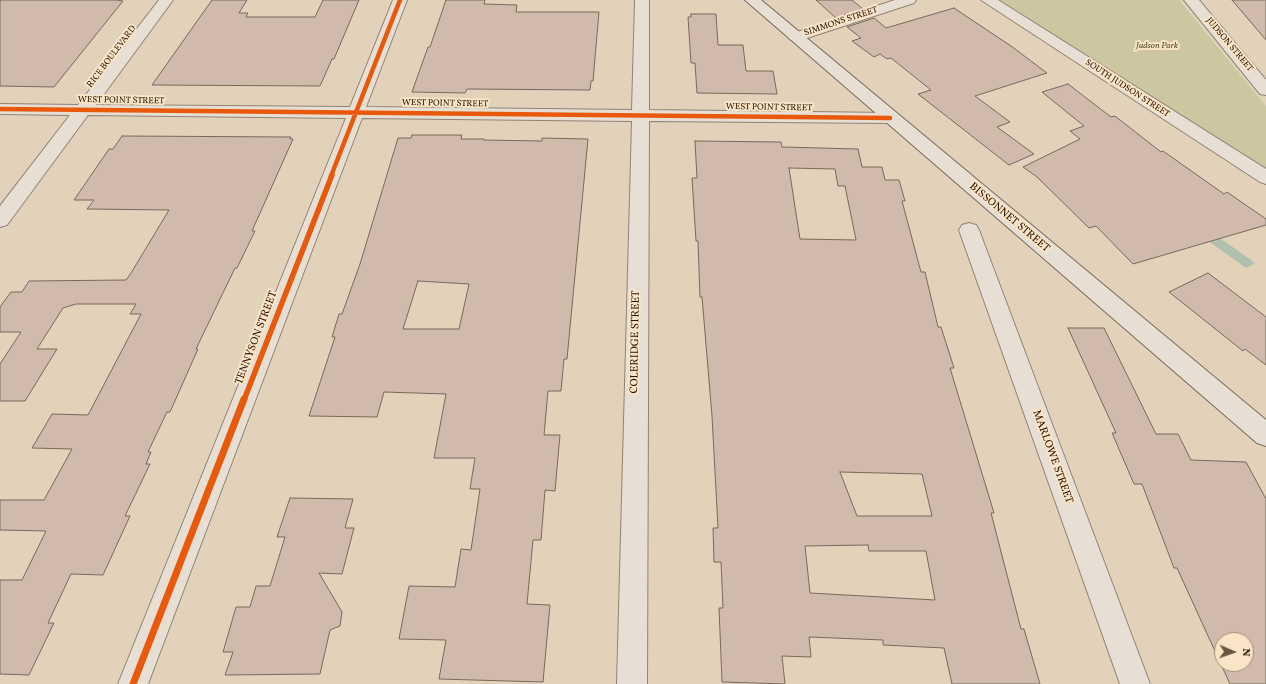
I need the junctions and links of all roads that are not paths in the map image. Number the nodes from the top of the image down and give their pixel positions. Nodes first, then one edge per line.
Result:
1 (166, 0) edge
2 (400, 0) edge
3 (642, 0) edge
4 (752, 0) edge
5 (909, 0) edge
6 (988, 0) edge
7 (1191, 0) edge
8 (796, 37) junction
9 (1266, 90) edge
10 (0, 109) edge
11 (83, 110) junction
12 (356, 113) junction
13 (640, 115) junction
14 (890, 118) junction
15 (1266, 178) edge
16 (0, 220) edge
17 (969, 230) dead end
18 (1266, 435) edge
19 (133, 684) edge
20 (632, 684) edge
21 (1135, 684) edge

1 - 11 street, RICE BOULEVARD
2 - 12 street, TENNYSON STREET
3 - 13 street, COLERIDGE STREET
4 - 8 street, BISSONNET STREET
5 - 8 street, SIMMONS STREET
6 - 15 street, SOUTH JUDSON STREET
7 - 9 street, JUDSON STREET
8 - 14 street, BISSONNET STREET
10 - 11 street, WEST POINT STREET
11 - 12 street, WEST POINT STREET
11 - 16 street, RICE BOULEVARD
12 - 13 street, WEST POINT STREET
12 - 19 street, TENNYSON STREET
13 - 14 street, WEST POINT STREET
13 - 20 street, COLERIDGE STREET
14 - 18 street, BISSONNET STREET
17 - 21 street, MARLOWE STREET

